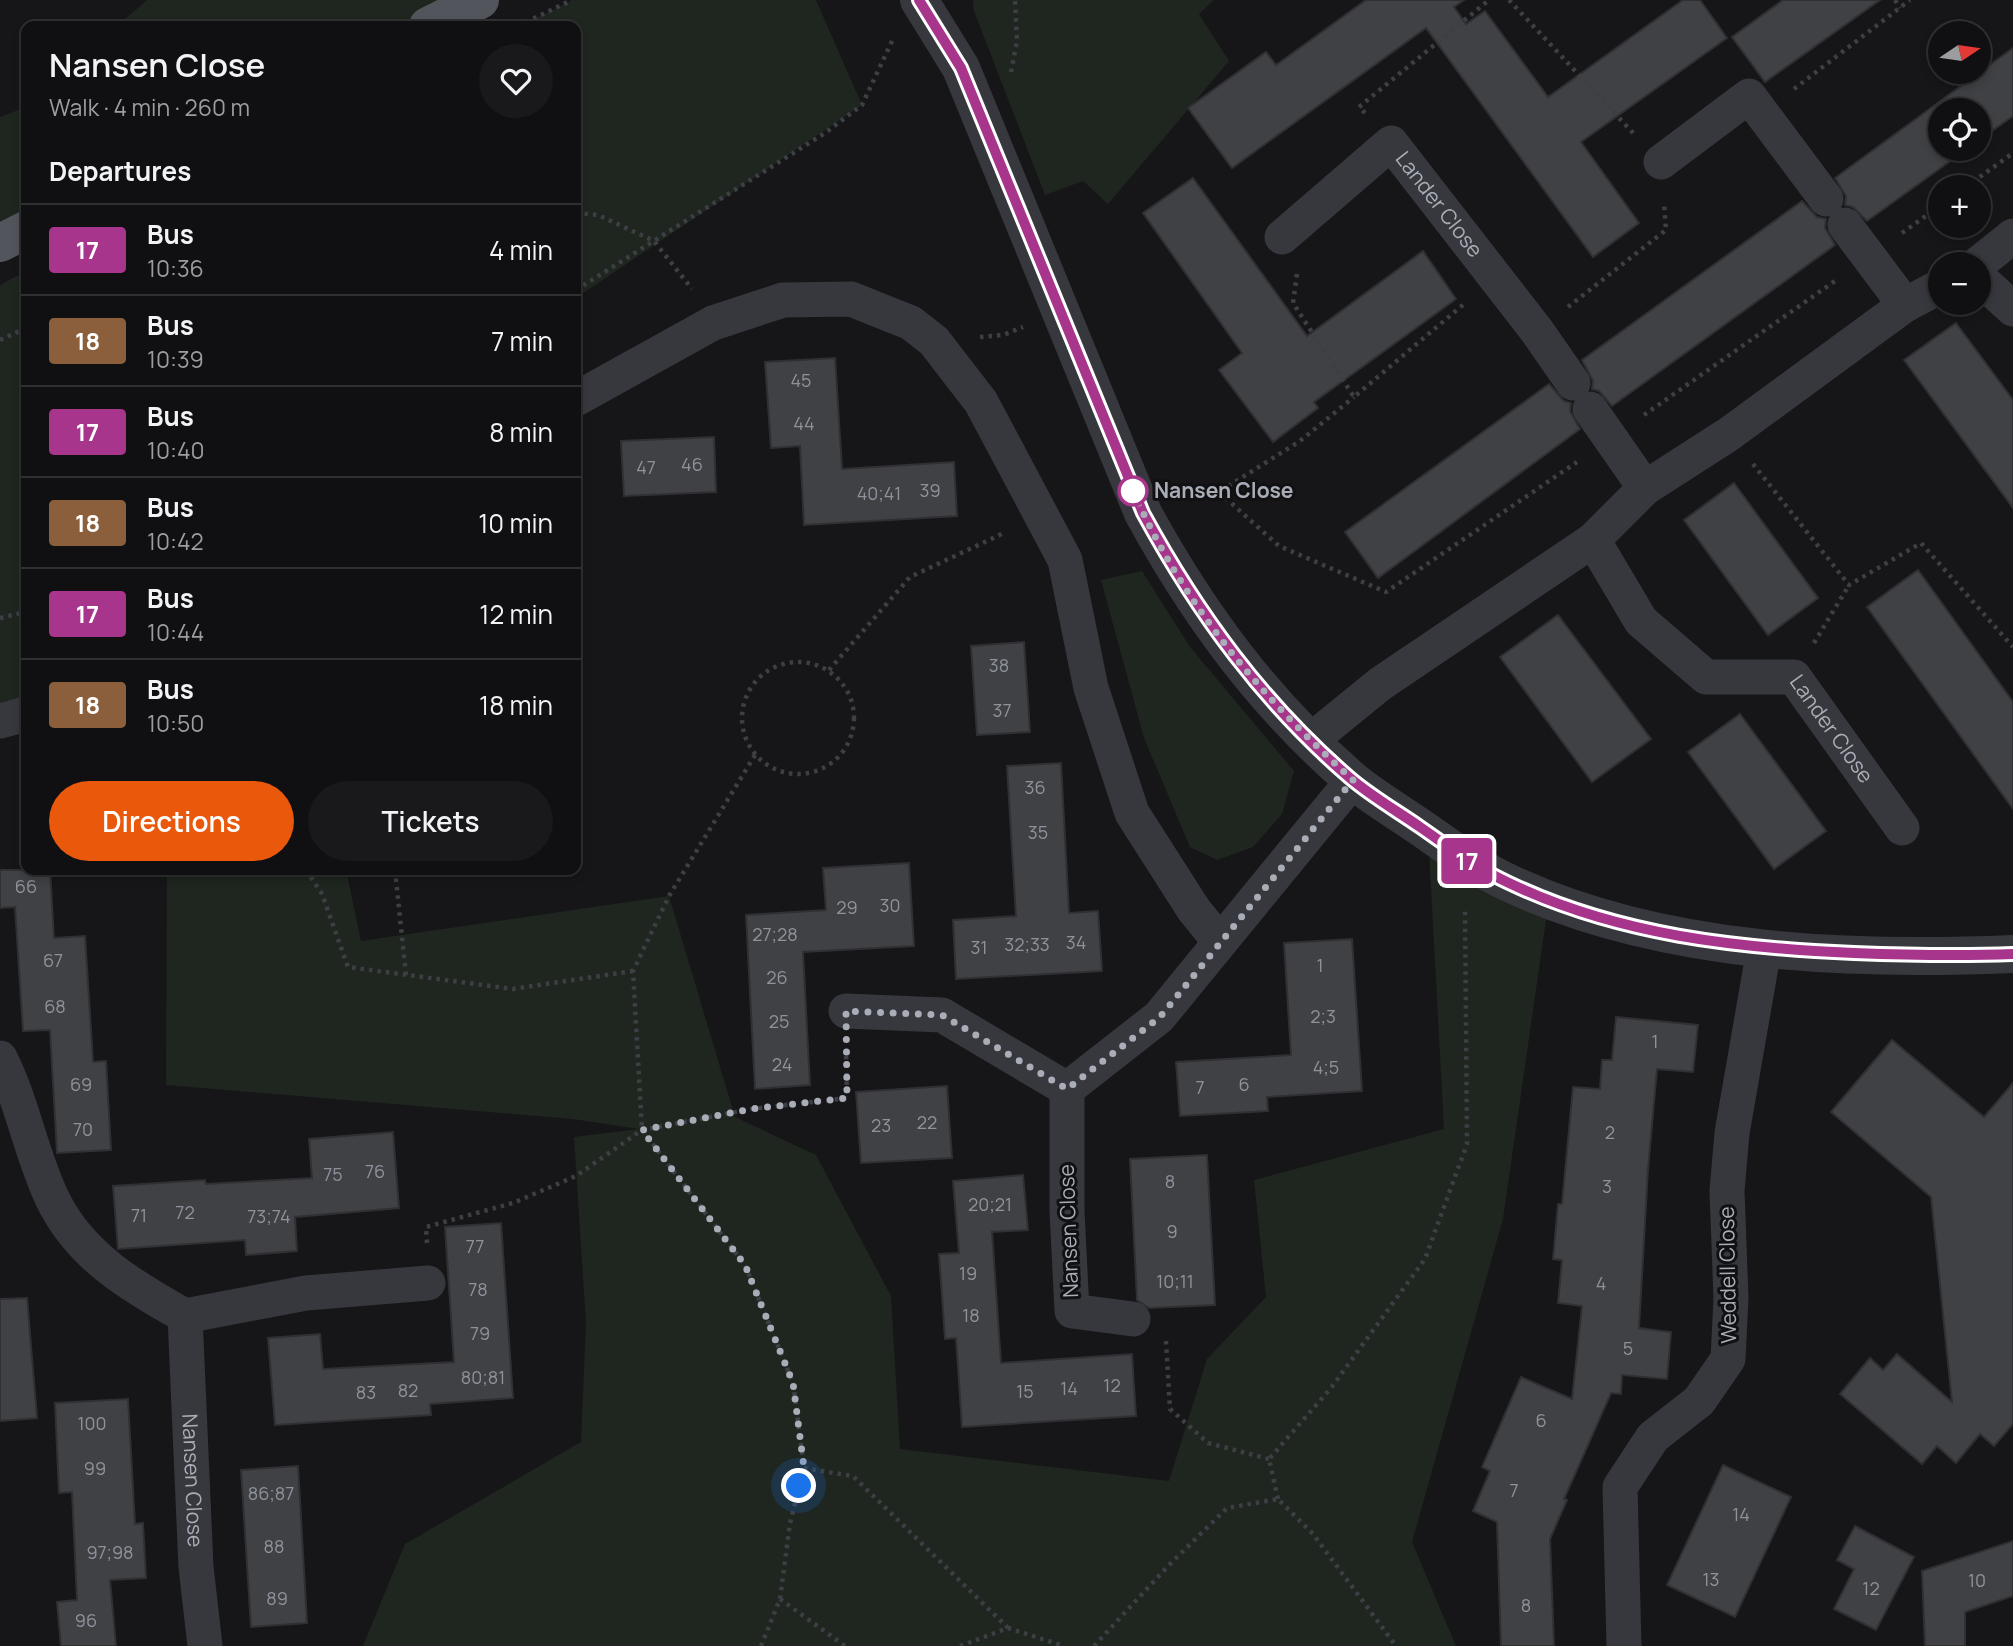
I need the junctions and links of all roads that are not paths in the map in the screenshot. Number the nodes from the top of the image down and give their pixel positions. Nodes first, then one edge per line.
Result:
1 (480, 0) edge
2 (951, 0) edge
3 (908, 15) edge
4 (438, 21) edge
5 (961, 68) junction
6 (1661, 162) road end
7 (21, 232) edge
8 (2013, 236) edge
9 (1282, 237) road end
10 (0, 243) edge
11 (1991, 254) edge
12 (1991, 289) edge
13 (1928, 293) edge
14 (1905, 305) junction
15 (2013, 309) edge
16 (581, 396) edge
17 (1645, 488) junction
18 (1593, 540) junction
19 (21, 715) edge
20 (0, 721) edge
21 (1310, 741) junction
22 (1353, 780) junction
23 (1902, 828) dead end
24 (1220, 942) junction
25 (1764, 949) junction
26 (2013, 954) edge
27 (846, 1011) road end
28 (0, 1058) edge
29 (1067, 1089) junction
30 (428, 1283) road end
31 (185, 1316) junction
32 (1133, 1319) road end
33 (205, 1646) edge
34 (1624, 1646) edge

1 - 4 main road
2 - 5 street
3 - 5 street
5 - 21 street
6 - 14 street
7 - 10 main road
8 - 11 street
9 - 17 street, Lander Close
12 - 15 street
13 - 14 street
14 - 17 street
16 - 24 street
17 - 18 street
18 - 21 street
18 - 23 street, Lander Close
19 - 20 street
21 - 22 street
22 - 24 street
22 - 25 street
24 - 29 street
25 - 26 street
25 - 34 street, Weddell Close
27 - 29 street
28 - 31 street
29 - 32 street, Nansen Close
30 - 31 street
31 - 33 street, Nansen Close

